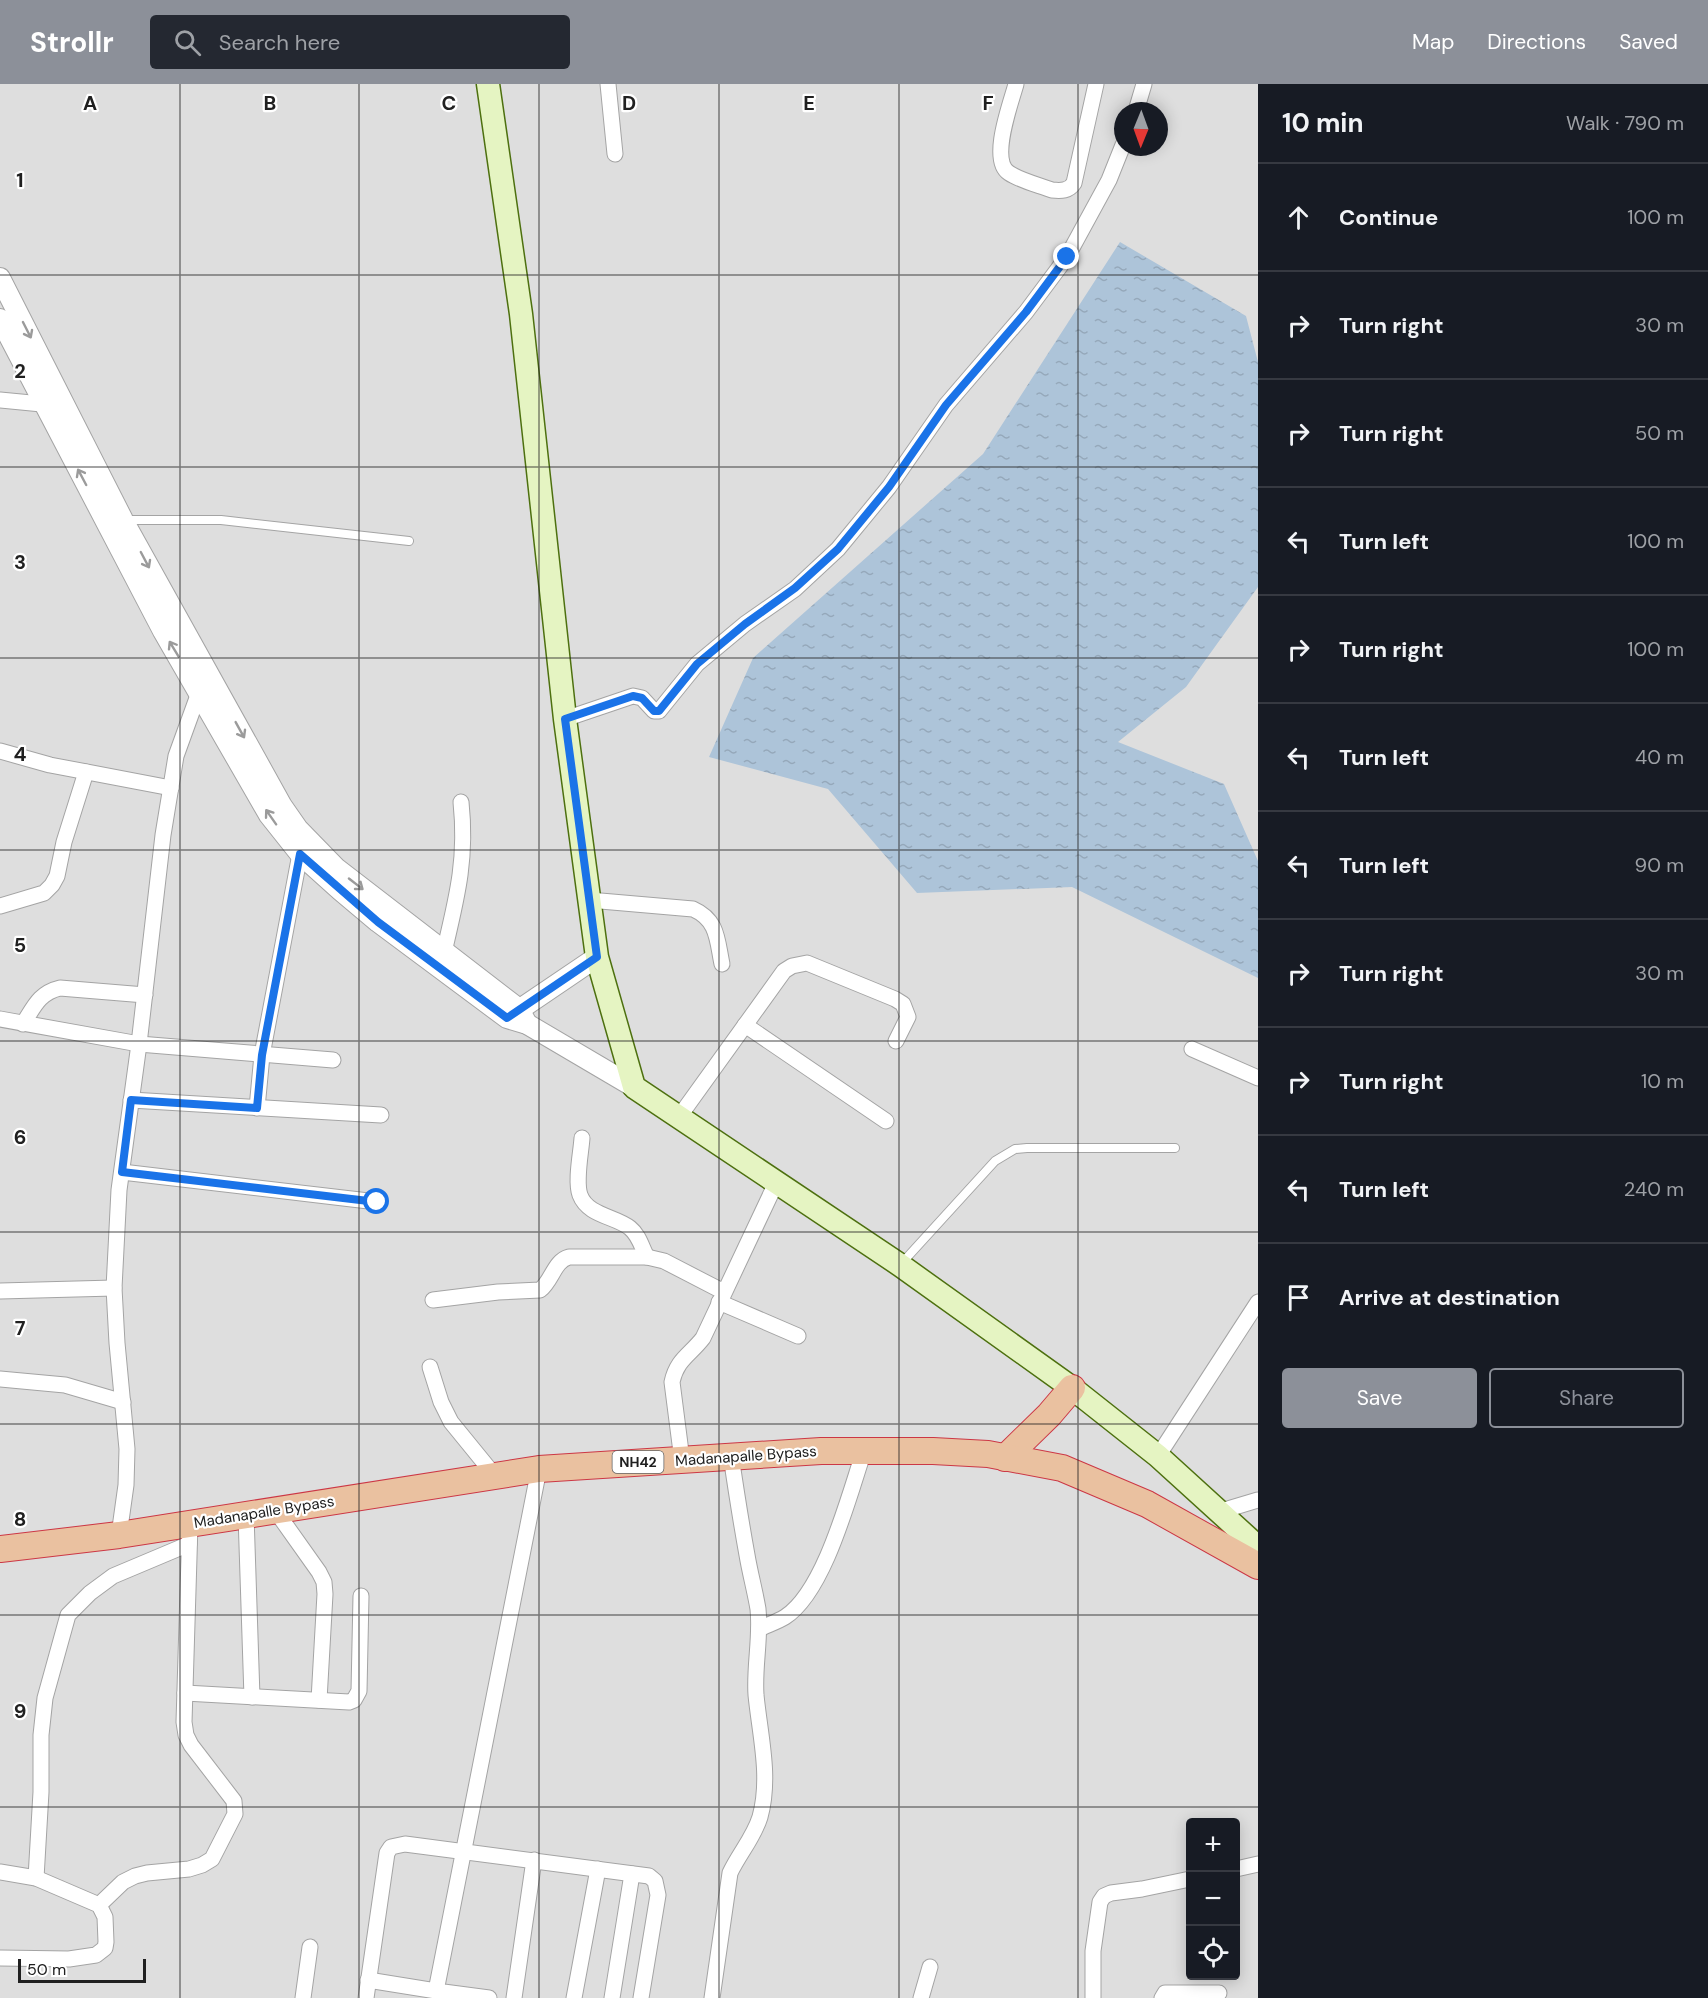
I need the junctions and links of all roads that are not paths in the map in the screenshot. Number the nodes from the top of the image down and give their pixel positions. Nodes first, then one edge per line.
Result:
1 (488, 84) edge
2 (608, 84) edge
3 (1016, 84) edge
4 (1096, 84) edge
5 (1144, 84) edge
6 (1139, 102) edge
7 (615, 154) dead end
8 (1119, 156) edge
9 (0, 279) edge
10 (0, 319) edge
11 (0, 400) edge
12 (43, 404) junction
13 (66, 406) junction
14 (123, 520) junction
15 (409, 541) dead end
16 (206, 672) junction
17 (199, 692) junction
18 (565, 719) junction
19 (0, 751) edge
20 (86, 772) junction
21 (171, 788) junction
22 (461, 802) dead end
23 (300, 854) junction
24 (589, 900) junction
25 (0, 906) edge
26 (444, 952) junction
27 (597, 957) junction
28 (722, 964) dead end
29 (145, 995) junction
30 (518, 1017) junction
31 (0, 1019) edge
32 (23, 1024) junction
33 (745, 1025) junction
34 (896, 1041) dead end
35 (139, 1044) junction
36 (1192, 1049) dead end
37 (262, 1055) junction
38 (333, 1060) dead end
39 (1258, 1078) edge
40 (634, 1087) junction
41 (131, 1100) junction
42 (257, 1108) junction
43 (381, 1115) dead end
44 (679, 1118) junction
45 (886, 1121) dead end
46 (582, 1138) dead end
47 (1175, 1148) dead end
48 (122, 1172) junction
49 (776, 1183) junction
50 (377, 1202) dead end
51 (647, 1257) junction
52 (900, 1265) junction
53 (114, 1288) junction
54 (0, 1291) edge
55 (722, 1297) junction
56 (433, 1300) dead end
57 (1258, 1302) edge
58 (798, 1336) dead end
59 (430, 1367) dead end
60 (0, 1379) edge
61 (1072, 1389) junction
62 (123, 1402) junction
63 (864, 1450) junction
64 (731, 1456) junction
65 (1158, 1456) junction
66 (1005, 1458) junction
67 (682, 1460) junction
68 (539, 1469) junction
69 (495, 1476) junction
70 (1258, 1500) edge
71 (275, 1510) junction
72 (1218, 1512) junction
73 (246, 1515) junction
74 (190, 1534) junction
75 (119, 1535) junction
76 (1258, 1548) edge
77 (0, 1549) edge
78 (1258, 1566) edge
79 (361, 1596) dead end
80 (759, 1629) junction
81 (185, 1693) junction
82 (252, 1697) junction
83 (319, 1700) junction
84 (463, 1853) junction
85 (534, 1860) junction
86 (1258, 1864) edge
87 (1240, 1868) edge
88 (598, 1869) junction
89 (0, 1872) edge
90 (632, 1874) junction
91 (36, 1878) junction
92 (1186, 1880) edge
93 (99, 1905) junction
94 (310, 1947) dead end
95 (0, 1958) edge
96 (930, 1967) dead end
97 (368, 1980) junction
98 (436, 1991) junction
99 (1219, 1993) dead end
100 (303, 1998) edge
101 (366, 1998) edge
102 (489, 1998) edge
103 (514, 1998) edge
104 (574, 1998) edge
105 (612, 1998) edge
106 (641, 1998) edge
107 (712, 1998) edge
108 (921, 1998) edge
109 (1093, 1998) edge
110 (1162, 1998) edge

1 - 18 main road
2 - 7 street
3 - 4 street
5 - 6 street
8 - 18 street
9 -> 13 street
10 - 12 street
11 - 12 street
12 - 13 street
17 -> 12 street
13 - 14 street
14 - 15 lane
14 -> 16 street
16 - 17 street
16 -> 26 street
17 - 21 street
23 -> 17 street
18 - 24 main road
19 - 20 street
20 - 21 street
20 - 25 street
21 - 29 street
22 - 26 street
23 - 30 street
23 - 37 street
24 - 27 main road
24 - 28 street
26 - 30 street
27 - 30 street
27 - 40 main road
29 - 32 street
29 - 35 street
30 - 40 street
31 - 32 street
32 - 35 street
33 - 34 street
33 - 44 street
33 - 45 street
35 - 37 street
35 - 41 street
36 - 39 street
37 - 38 street
37 - 42 street
40 - 44 main road
41 - 42 street
41 - 48 street
42 - 43 street
44 - 49 main road
46 - 51 street
47 - 52 lane
48 - 50 street
48 - 53 street
49 - 52 main road
49 - 55 street
51 - 55 street
51 - 56 street
52 - 61 main road
53 - 54 street
53 - 62 street
55 - 58 street
55 - 67 street
57 - 65 street
59 - 69 street
60 - 62 street
61 - 65 main road
61 - 66 highway
62 - 75 street
63 - 64 highway, Madanapalle Bypass / NH42
63 - 66 highway, Madanapalle Bypass / NH42
63 - 80 street
64 - 67 highway, Madanapalle Bypass / NH42
64 - 80 street
65 - 72 main road
66 - 78 highway, Madanapalle Bypass / NH42
67 - 68 highway, Madanapalle Bypass / NH42
68 - 69 highway, Madanapalle Bypass / NH42
68 - 84 street
69 - 71 highway, Madanapalle Bypass / NH42
70 - 72 street
71 - 73 highway, Madanapalle Bypass / NH42
71 - 83 street
72 - 76 main road
73 - 74 highway, Madanapalle Bypass / NH42
73 - 82 street
74 - 75 highway, Madanapalle Bypass / NH42
74 - 81 street
74 - 91 street
75 - 77 highway, Madanapalle Bypass / NH42
79 - 83 street
80 - 107 street
81 - 82 street
81 - 93 street
82 - 83 street
84 - 85 street
84 - 97 street
84 - 98 street
85 - 88 street
85 - 103 street
86 - 87 street
88 - 90 street
88 - 104 street
89 - 91 street
90 - 105 street
90 - 106 street
91 - 93 street
92 - 109 street
93 - 95 street
94 - 100 street
96 - 108 street
97 - 98 street
97 - 101 street
98 - 102 street
99 - 110 street

